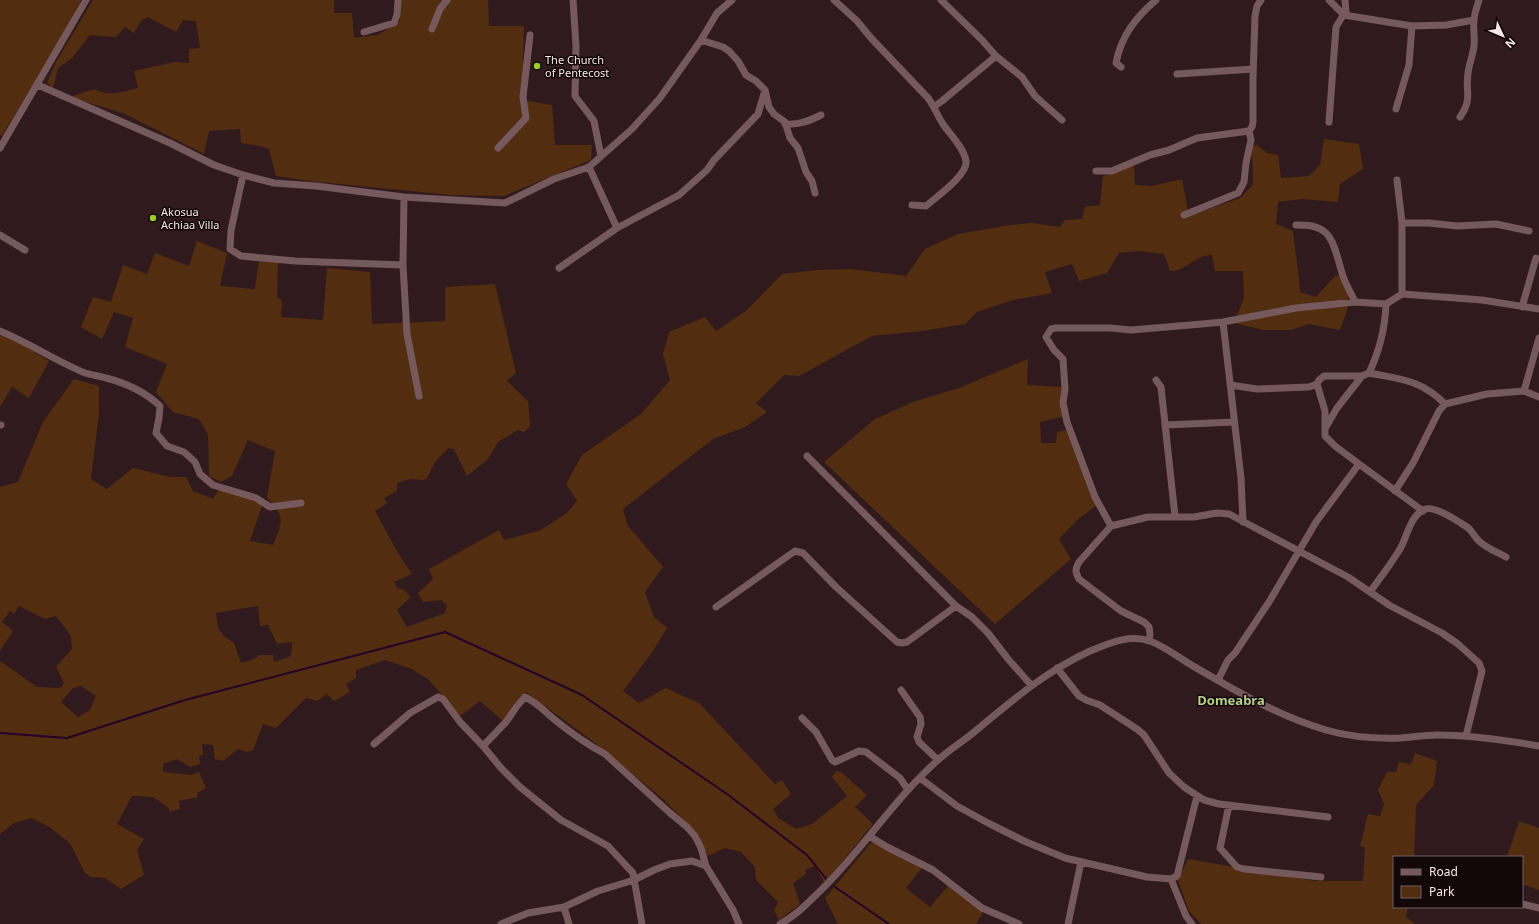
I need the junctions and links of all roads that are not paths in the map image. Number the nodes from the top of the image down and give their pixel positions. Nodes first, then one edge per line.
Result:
1 (86, 0) edge
2 (398, 0) edge
3 (447, 0) edge
4 (573, 0) edge
5 (732, 0) edge
6 (834, 0) edge
7 (941, 0) edge
8 (1156, 0) edge
9 (1261, 0) edge
10 (1329, 0) edge
11 (1345, 0) edge
12 (1479, 0) edge
13 (1344, 15) junction
14 (1474, 20) junction
15 (1412, 26) junction
16 (432, 29) dead end
17 (364, 32) dead end
18 (530, 35) dead end
19 (701, 40) junction
20 (996, 56) junction
21 (1121, 67) dead end
22 (1253, 69) junction
23 (1177, 74) dead end
24 (38, 85) junction
25 (765, 90) junction
26 (935, 106) junction
27 (1396, 109) dead end
28 (821, 115) dead end
29 (1460, 117) dead end
30 (1062, 120) dead end
31 (1329, 122) dead end
32 (785, 124) junction
33 (1249, 130) junction
34 (0, 148) edge
35 (498, 148) dead end
36 (601, 156) junction
37 (589, 168) junction
38 (1096, 171) dead end
39 (243, 175) junction
40 (1397, 180) dead end
41 (815, 193) dead end
42 (404, 197) junction
43 (912, 205) dead end
44 (1184, 215) dead end
45 (1402, 223) junction
46 (1296, 225) dead end
47 (617, 228) junction
48 (1529, 231) dead end
49 (0, 235) edge
50 (25, 250) dead end
51 (1536, 258) dead end
52 (403, 265) junction
53 (559, 268) dead end
54 (1402, 294) junction
55 (1355, 302) junction
56 (1386, 304) junction
57 (1522, 307) junction
58 (1539, 309) edge
59 (1223, 322) junction
60 (0, 331) edge
61 (1539, 338) edge
62 (1369, 373) junction
63 (1362, 376) junction
64 (1156, 380) dead end
65 (1317, 384) junction
66 (1230, 385) junction
67 (1524, 391) junction
68 (419, 396) dead end
69 (1539, 397) edge
70 (1445, 404) junction
71 (1234, 422) junction
72 (1166, 425) junction
73 (1325, 428) junction
74 (807, 456) dead end
75 (1360, 464) junction
76 (1395, 491) junction
77 (301, 503) dead end
78 (1423, 511) junction
79 (1175, 516) junction
80 (1243, 522) junction
81 (1111, 526) junction
82 (1300, 551) junction
83 (1506, 556) dead end
84 (1370, 592) junction
85 (956, 606) junction
86 (716, 608) dead end
87 (1149, 640) junction
88 (1057, 668) junction
89 (1218, 680) junction
90 (1031, 685) junction
91 (901, 690) dead end
92 (802, 718) dead end
93 (1466, 736) junction
94 (374, 744) dead end
95 (484, 746) junction
96 (1539, 746) edge
97 (938, 760) junction
98 (920, 778) junction
99 (908, 790) junction
100 (1197, 796) junction
101 (1229, 805) junction
102 (1328, 817) dead end
103 (870, 836) junction
104 (1081, 862) junction
105 (706, 866) junction
106 (1321, 877) dead end
107 (1171, 879) junction
108 (634, 880) junction
109 (1523, 904) edge
110 (564, 907) junction
111 (1539, 908) edge
112 (501, 924) edge
113 (569, 924) edge
114 (642, 924) edge
115 (739, 924) edge
116 (780, 924) edge
117 (1019, 924) edge
118 (1068, 924) edge
119 (1192, 924) edge

1 - 24 street
2 - 17 street
3 - 16 street
4 - 36 street
5 - 19 street
6 - 26 street
7 - 20 street
8 - 21 street
9 - 22 street
10 - 13 street
11 - 13 street
12 - 14 street
13 - 15 street
13 - 31 street
14 - 15 street
14 - 29 street
15 - 27 street
18 - 35 street
19 - 25 street
19 - 36 street
20 - 26 street
20 - 30 street
22 - 23 street
22 - 33 street
24 - 34 street
24 - 39 street
25 - 32 street
25 - 47 street
26 - 43 street
28 - 32 street
32 - 41 street
33 - 38 street
33 - 44 street
36 - 37 street
37 - 42 street
37 - 47 street
39 - 42 street
39 - 52 street
40 - 45 street
42 - 52 street
45 - 48 street
45 - 54 street
46 - 55 street
47 - 53 street
49 - 50 street
51 - 57 street
52 - 68 street
54 - 56 street
54 - 57 street
55 - 56 street
55 - 59 street
56 - 62 street
57 - 58 street
59 - 66 street
59 - 81 street
60 - 77 street
61 - 67 street
62 - 63 street
62 - 70 street
63 - 65 street
63 - 73 street
64 - 72 street
65 - 66 street
65 - 73 street
66 - 71 street
67 - 69 street
67 - 70 street
70 - 76 street
71 - 72 street
71 - 80 street
72 - 79 street
73 - 75 street
74 - 85 street
75 - 76 street
75 - 82 street
76 - 78 street
78 - 83 street
78 - 84 street
79 - 80 street
79 - 81 street
80 - 82 street
81 - 87 street
82 - 84 street
82 - 89 street
84 - 93 street
85 - 86 street
85 - 90 street
87 - 88 street
87 - 89 street
88 - 90 street
88 - 100 street
89 - 93 street
90 - 97 street
91 - 97 street
92 - 99 street
93 - 96 street
94 - 95 street
95 - 105 street
95 - 108 street
97 - 98 street
98 - 99 street
98 - 104 street
99 - 103 street
100 - 101 street
100 - 107 street
101 - 102 street
101 - 106 street
103 - 116 street
103 - 117 street
104 - 107 street
104 - 118 street
105 - 108 street
105 - 115 street
107 - 119 street
108 - 110 street
108 - 114 street
109 - 111 street
110 - 112 street
110 - 113 street

